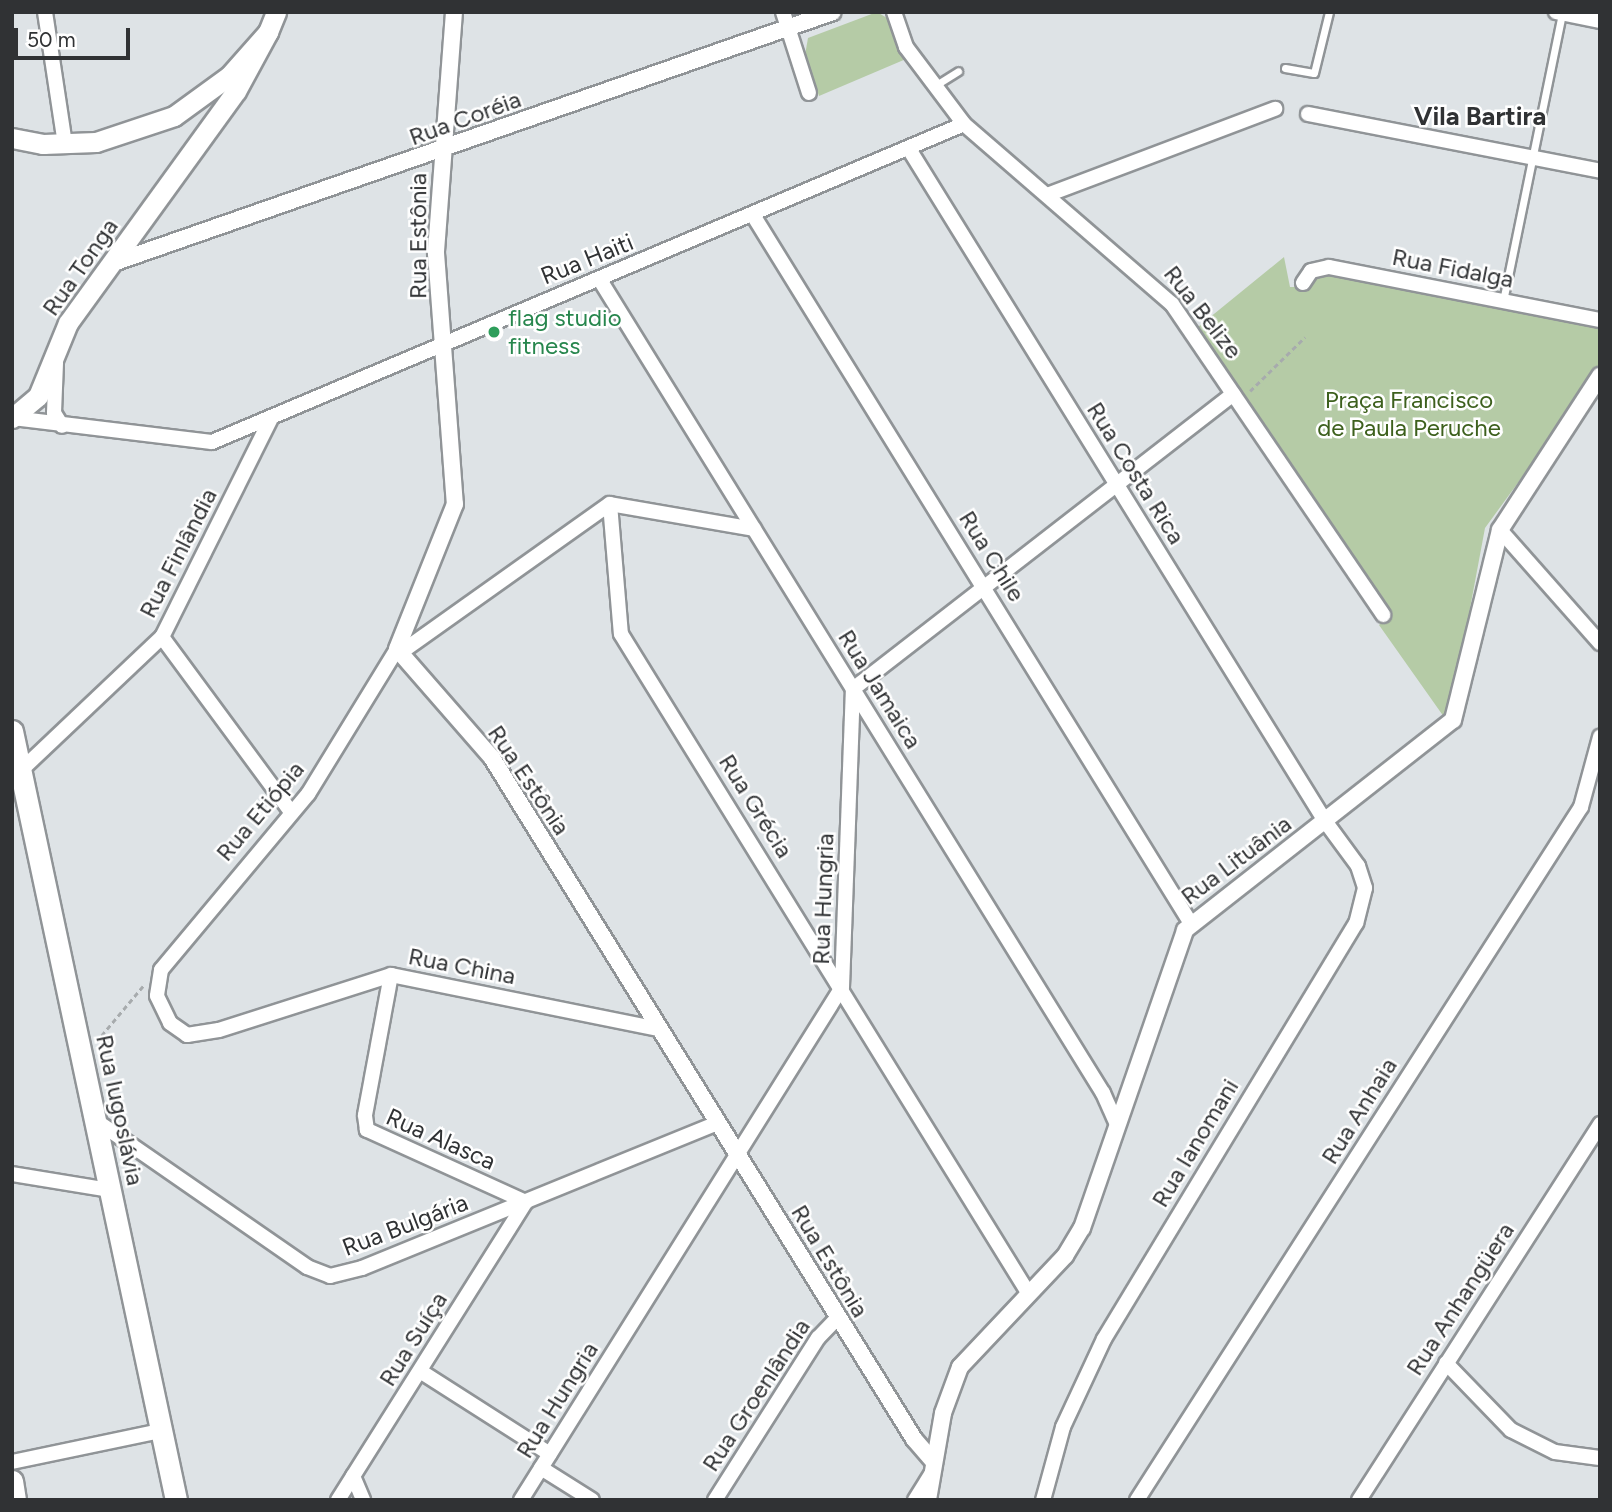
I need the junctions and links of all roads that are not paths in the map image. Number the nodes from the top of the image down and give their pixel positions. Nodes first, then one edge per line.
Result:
1 (45, 12) edge
2 (276, 12) edge
3 (454, 12) edge
4 (833, 12) edge
5 (894, 12) edge
6 (1329, 12) edge
7 (1560, 13) edge
8 (785, 20) edge
9 (1600, 21) edge
10 (268, 32) junction
11 (1285, 68) dead end
12 (958, 71) dead end
13 (935, 86) junction
14 (809, 93) dead end
15 (1275, 109) dead end
16 (1308, 114) dead end
17 (174, 116) junction
18 (964, 124) junction
19 (12, 138) edge
20 (65, 145) junction
21 (195, 146) junction
22 (909, 149) junction
23 (441, 151) junction
24 (1532, 158) junction
25 (1600, 171) edge
26 (1047, 195) junction
27 (753, 215) junction
28 (113, 263) junction
29 (600, 280) junction
30 (1303, 283) dead end
31 (1503, 301) junction
32 (1600, 320) edge
33 (445, 343) junction
34 (57, 349) junction
35 (1600, 376) edge
36 (1236, 398) junction
37 (12, 418) edge
38 (271, 418) junction
39 (62, 426) junction
40 (1116, 485) junction
41 (610, 504) junction
42 (754, 529) junction
43 (1500, 530) junction
44 (985, 586) junction
45 (1383, 615) dead end
46 (162, 637) junction
47 (1600, 643) edge
48 (398, 651) junction
49 (853, 689) junction
50 (12, 731) edge
51 (1600, 737) edge
52 (16, 775) edge
53 (291, 811) junction
54 (1325, 821) junction
55 (1190, 922) junction
56 (391, 975) junction
57 (842, 987) junction
58 (157, 996) joint
59 (660, 1029) junction
60 (95, 1120) junction
61 (718, 1123) junction
62 (1600, 1124) edge
63 (1117, 1125) junction
64 (738, 1155) junction
65 (12, 1174) edge
66 (110, 1190) junction
67 (526, 1202) junction
68 (1029, 1294) junction
69 (838, 1317) junction
70 (1446, 1363) junction
71 (420, 1371) junction
72 (161, 1431) junction
73 (550, 1454) junction
74 (1600, 1458) edge
75 (12, 1462) edge
76 (933, 1466) junction
77 (541, 1468) junction
78 (353, 1476) junction
79 (12, 1481) edge
80 (15, 1500) edge
81 (176, 1500) edge
82 (338, 1500) edge
83 (363, 1500) edge
84 (521, 1500) edge
85 (593, 1500) edge
86 (715, 1500) edge
87 (915, 1500) edge
88 (928, 1500) edge
89 (1043, 1500) edge
90 (1137, 1500) edge
91 (1359, 1500) edge

1 - 20 street
2 - 10 main road
3 - 23 street, Rua Estônia
4 - 8 street, Rua Coréia
5 - 13 street, Rua Belize
6 - 11 lane
7 - 9 street
7 - 24 lane
8 - 14 street
8 - 23 street, Rua Coréia
10 - 17 main road
10 - 21 main road, Rua Tonga
12 - 13 lane
13 - 18 street, Rua Belize
15 - 26 street
16 - 24 street
17 - 20 main road
17 - 21 main road
18 - 22 street, Rua Haiti
18 - 26 street, Rua Belize
19 - 20 main road
21 - 28 main road, Rua Tonga
22 - 27 street, Rua Haiti
22 - 40 street, Rua Costa Rica
23 - 28 street, Rua Coréia
23 - 33 street, Rua Estônia
24 - 25 street
24 - 31 lane
26 - 36 street, Rua Belize
27 - 29 street, Rua Haiti
27 - 44 street, Rua Chile
28 - 34 main road, Rua Tonga
29 - 33 street, Rua Haiti
29 - 42 street, Rua Jamaica
30 - 31 street, Rua Fidalga
31 - 32 street, Rua Fidalga
33 - 38 street, Rua Haiti
33 - 48 street, Rua Estônia
34 - 37 main road, Rua Tonga
34 - 39 street
35 - 43 street, Rua Lituânia
36 - 40 street
36 - 45 street, Rua Belize
37 - 39 street, Rua Haiti
38 - 39 street, Rua Haiti
38 - 46 street, Rua Finlândia
40 - 44 street
40 - 54 street, Rua Costa Rica
41 - 42 street
41 - 48 street, Rua Etiópia
41 - 57 street, Rua Grécia
42 - 49 street, Rua Jamaica
43 - 47 street
43 - 54 street, Rua Lituânia
44 - 49 street
44 - 55 street, Rua Chile
46 - 52 street, Rua Finlândia
46 - 53 street
48 - 53 street, Rua Etiópia
48 - 59 street, Rua Estônia
49 - 57 street, Rua Hungria
49 - 63 street, Rua Jamaica
50 - 52 main road, Rua Iugoslávia
51 - 90 street, Rua Anhaia
52 - 60 main road, Rua Iugoslávia
53 - 58 street, Rua Etiópia
54 - 55 street, Rua Lituânia
54 - 89 street, Rua Ianomani
55 - 63 street, Rua Lituânia
56 - 58 street, Rua China
56 - 59 street, Rua China
56 - 67 street, Rua Alasca
57 - 64 street, Rua Hungria
57 - 68 street, Rua Grécia
59 - 61 street, Rua Estônia
60 - 66 main road, Rua Iugoslávia
60 - 67 street, Rua Bulgária
61 - 64 street, Rua Estônia
61 - 67 street, Rua Bulgária
62 - 70 street, Rua Anhangüera
63 - 68 street, Rua Lituânia
64 - 69 street, Rua Estônia
64 - 73 street, Rua Hungria
65 - 66 street
66 - 72 main road, Rua Iugoslávia
67 - 71 street, Rua Suíça
68 - 76 street, Rua Lituânia
69 - 76 street, Rua Estônia
69 - 86 street, Rua Groenlândia
70 - 74 street
70 - 91 street, Rua Anhangüera
71 - 73 street
71 - 78 street, Rua Suíça
72 - 75 street
72 - 81 main road, Rua Iugoslávia
73 - 77 street, Rua Hungria
76 - 87 street
76 - 88 street, Rua Lituânia
77 - 84 street, Rua Hungria
77 - 85 street
78 - 82 street, Rua Suíça
78 - 83 street
79 - 80 main road

